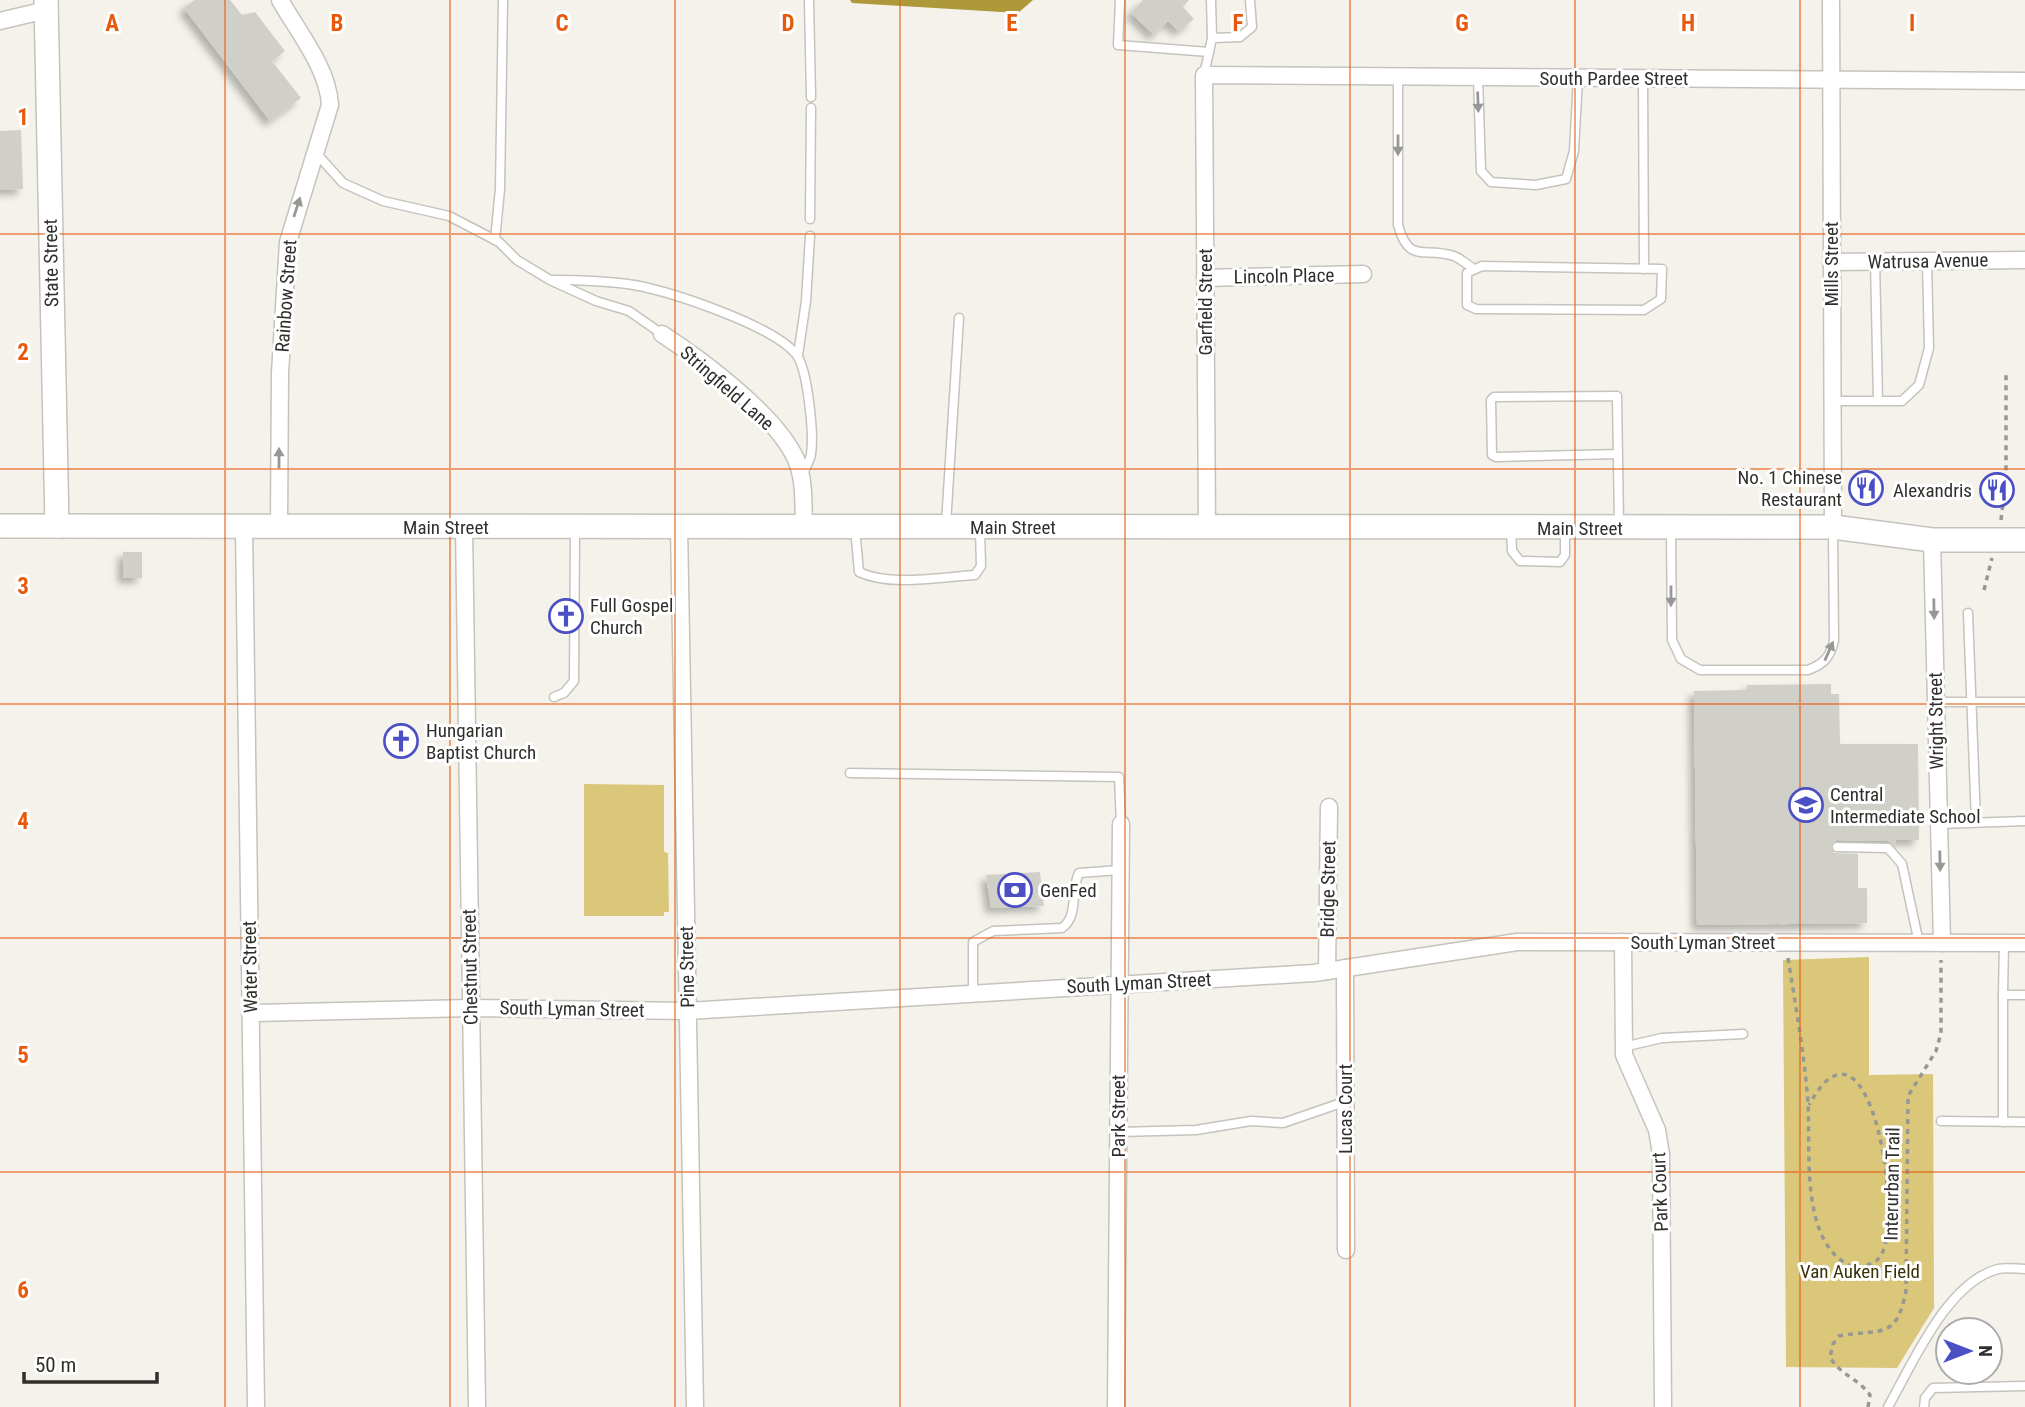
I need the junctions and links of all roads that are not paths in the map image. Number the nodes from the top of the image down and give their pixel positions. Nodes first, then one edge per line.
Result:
1 (280, 0) edge
2 (503, 0) edge
3 (809, 0) edge
4 (1119, 0) edge
5 (1211, 0) edge
6 (1250, 0) edge
7 (1831, 0) edge
8 (46, 5) edge
9 (0, 21) edge
10 (1212, 38) junction
11 (1209, 52) junction
12 (1203, 75) junction
13 (1398, 76) junction
14 (1478, 77) junction
15 (1578, 78) junction
16 (1643, 79) junction
17 (1830, 80) junction
18 (2025, 81) edge
19 (811, 97) dead end
20 (811, 108) dead end
21 (316, 153) junction
22 (810, 219) dead end
23 (810, 236) dead end
24 (495, 240) junction
25 (2025, 260) edge
26 (1875, 261) junction
27 (1927, 261) junction
28 (1831, 262) junction
29 (1473, 268) junction
30 (1644, 269) junction
31 (1363, 274) dead end
32 (1205, 278) junction
33 (550, 280) junction
34 (959, 318) dead end
35 (662, 334) joint
36 (798, 355) junction
37 (1832, 401) junction
38 (1878, 401) junction
39 (1618, 454) junction
40 (802, 478) junction
41 (0, 526) edge
42 (57, 526) junction
43 (279, 526) junction
44 (804, 526) junction
45 (855, 526) junction
46 (244, 527) junction
47 (464, 527) junction
48 (575, 527) junction
49 (679, 527) junction
50 (946, 527) junction
51 (980, 527) junction
52 (1833, 527) junction
53 (1207, 528) junction
54 (1511, 528) junction
55 (1565, 528) junction
56 (1619, 528) junction
57 (1671, 528) junction
58 (1932, 540) junction
59 (2025, 540) edge
60 (1968, 613) dead end
61 (554, 697) dead end
62 (1936, 702) junction
63 (1973, 702) junction
64 (2025, 702) edge
65 (850, 773) dead end
66 (1329, 807) dead end
67 (2025, 821) edge
68 (1976, 822) junction
69 (1121, 824) joint
70 (1939, 824) junction
71 (1837, 847) dead end
72 (1120, 870) junction
73 (1623, 942) junction
74 (1919, 943) junction
75 (1942, 943) junction
76 (2004, 943) junction
77 (2025, 943) edge
78 (1345, 968) junction
79 (1327, 971) junction
80 (1119, 984) junction
81 (973, 993) junction
82 (2003, 995) junction
83 (2025, 995) edge
84 (471, 1008) junction
85 (688, 1011) junction
86 (250, 1013) junction
87 (1743, 1034) dead end
88 (1623, 1047) junction
89 (1345, 1102) junction
90 (1941, 1121) dead end
91 (2003, 1122) junction
92 (2025, 1122) edge
93 (1118, 1132) junction
94 (1346, 1250) dead end
95 (2025, 1269) edge
96 (2025, 1386) edge
97 (256, 1407) edge
98 (477, 1407) edge
99 (695, 1407) edge
100 (1116, 1407) edge
101 (1663, 1407) edge
102 (1888, 1407) edge
103 (1924, 1407) edge

1 - 21 street, Rainbow Street
2 - 24 lane
3 - 19 lane
4 - 11 lane
5 - 10 lane
6 - 10 lane
7 - 17 street, Mills Street
8 - 9 street
8 - 42 main road, State Street
10 - 11 lane
11 - 12 lane
12 - 13 street, South Pardee Street
12 - 32 street, Garfield Street
13 - 14 street, South Pardee Street
13 -> 29 lane
14 - 15 street, South Pardee Street
14 -> 15 lane
15 - 16 street, South Pardee Street
16 - 17 street, South Pardee Street
16 - 30 lane
17 - 18 street, South Pardee Street
17 - 28 street, Mills Street
20 - 22 lane
21 - 24 lane
43 -> 21 street, Rainbow Street
23 - 36 lane
24 - 33 lane
25 - 27 street, Watrusa Avenue
26 - 27 street, Watrusa Avenue
26 - 28 street, Watrusa Avenue
26 - 38 lane
27 - 38 lane
28 - 37 street, Mills Street
29 - 30 lane
29 - 30 lane
31 - 32 street, Lincoln Place
32 - 53 street, Garfield Street
33 - 35 lane
33 - 36 lane
34 - 50 lane
35 - 40 street, Stringfield Lane
36 - 40 lane
37 - 38 lane
37 - 52 street, Mills Street
39 - 39 lane
39 - 56 lane
40 - 44 street, Stringfield Lane
41 - 42 main road, Main Street
42 - 46 main road, Main Street
43 - 46 main road, Main Street
43 - 47 main road, Main Street
44 - 45 main road, Main Street
44 - 49 main road, Main Street
45 - 50 main road, Main Street
45 - 51 lane
46 - 86 street, Water Street
47 - 48 main road, Main Street
47 - 84 street, Chestnut Street
48 - 49 main road, Main Street
48 - 61 lane
49 - 85 street, Pine Street
50 - 51 main road, Main Street
51 - 53 main road, Main Street
52 - 57 main road, Main Street
57 -> 52 lane
52 - 58 main road, Main Street
53 - 54 main road, Main Street
54 - 55 main road, Main Street
54 - 55 lane
55 - 56 main road, Main Street
56 - 57 main road, Main Street
58 - 59 main road, Main Street
58 -> 62 street, Wright Street
60 - 63 lane
62 - 63 lane
62 - 70 street, Wright Street
63 - 64 lane
63 - 68 lane
65 - 69 lane
66 - 79 street, Bridge Street
67 - 68 lane
68 - 70 lane
69 - 72 street, Park Street
70 -> 75 street, Wright Street
71 - 74 lane
72 - 80 street, Park Street
72 - 81 lane
73 - 74 street, South Lyman Street
73 - 78 street, South Lyman Street
73 - 88 street, Park Court
74 - 75 street, South Lyman Street
75 - 76 street, South Lyman Street
76 - 77 street, South Lyman Street
76 - 82 lane
78 - 79 street, South Lyman Street
78 - 89 street, Lucas Court
79 - 80 street, South Lyman Street
80 - 81 street, South Lyman Street
80 - 93 street, Park Street
81 - 85 street, South Lyman Street
82 - 83 lane
82 - 91 lane
84 - 85 street, South Lyman Street
84 - 86 street, South Lyman Street
84 - 98 street, Chestnut Street
85 - 99 street, Pine Street
86 - 97 street, Water Street
87 - 88 lane
88 - 101 street, Park Court
89 - 93 lane
89 - 94 street, Lucas Court
90 - 91 lane
91 - 92 lane
93 - 100 street, Park Street
95 - 102 lane
96 - 103 lane

